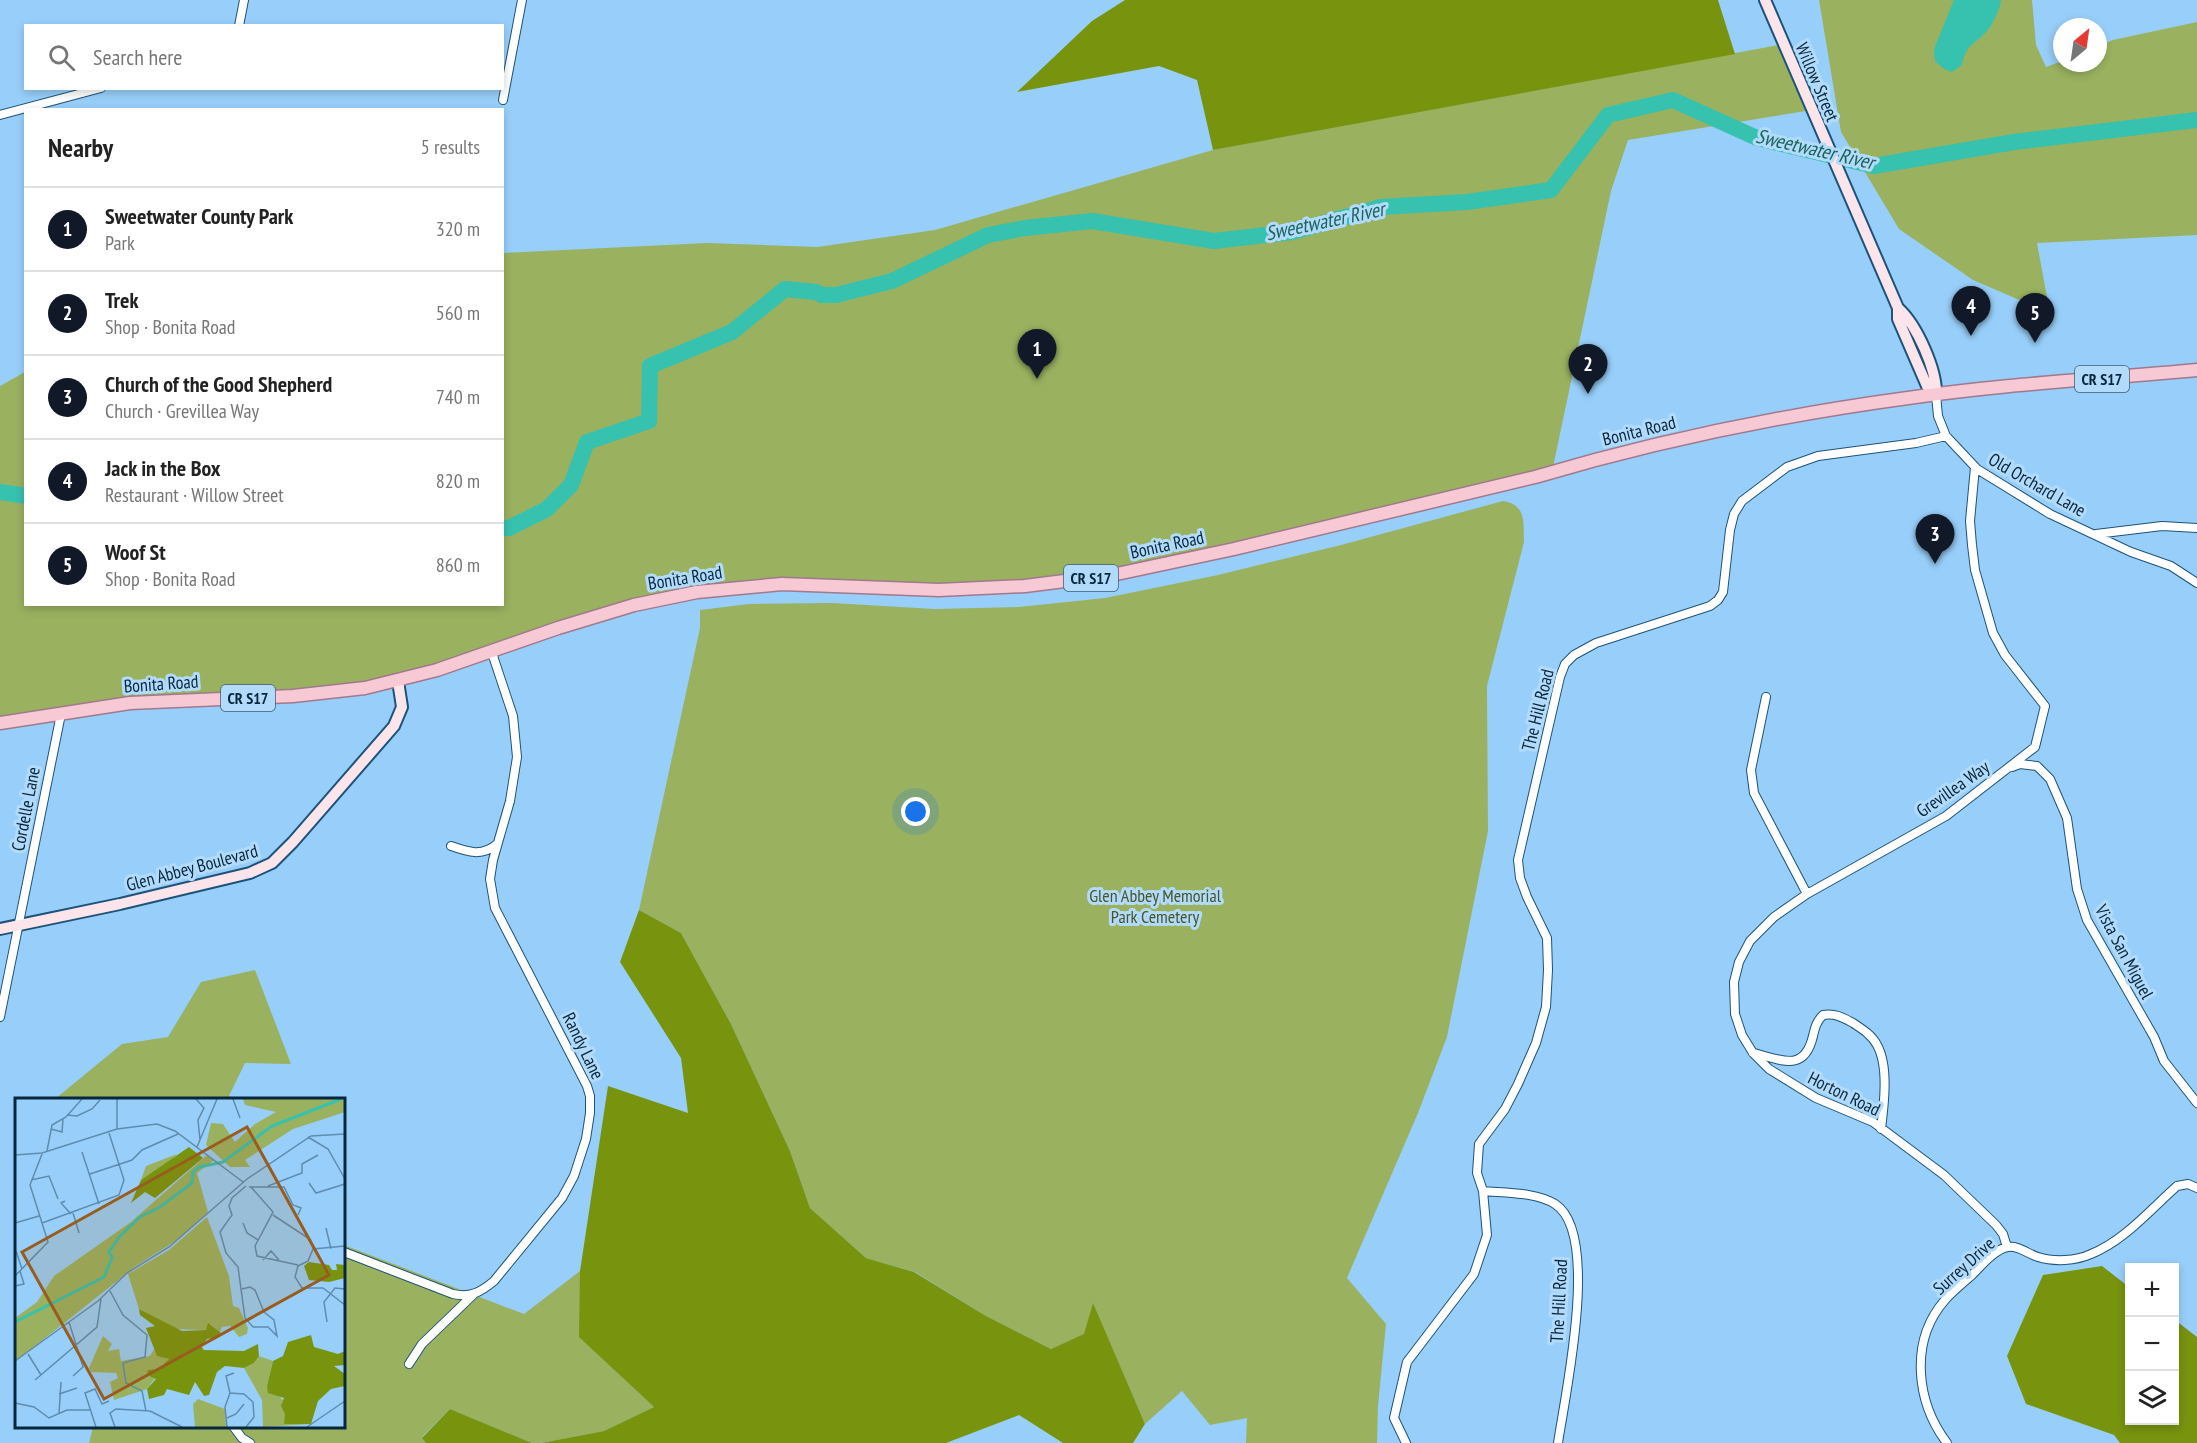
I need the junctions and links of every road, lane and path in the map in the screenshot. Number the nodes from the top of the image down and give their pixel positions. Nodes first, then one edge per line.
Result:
1 (244, 0) edge
2 (522, 0) edge
3 (1765, 0) edge
4 (239, 24) edge
5 (95, 90) edge
6 (503, 100) dead end
7 (29, 108) edge
8 (24, 109) edge
9 (0, 116) edge
10 (2197, 370) edge
11 (1936, 395) junction
12 (1946, 436) junction
13 (1975, 467) junction
14 (2197, 528) edge
15 (2095, 535) junction
16 (2197, 583) edge
17 (492, 652) junction
18 (398, 681) junction
19 (1766, 697) dead end
20 (61, 714) junction
21 (0, 723) edge
22 (2007, 769) junction
23 (498, 843) junction
24 (451, 846) dead end
25 (1806, 894) junction
26 (18, 925) junction
27 (0, 929) edge
28 (0, 1017) edge
29 (1753, 1053) junction
30 (2197, 1103) edge
31 (1881, 1129) junction
32 (2197, 1188) edge
33 (1483, 1191) junction
34 (2007, 1247) junction
35 (345, 1252) edge
36 (474, 1294) junction
37 (409, 1364) dead end
38 (234, 1428) edge
39 (250, 1443) edge
40 (1406, 1443) edge
41 (1558, 1443) edge
42 (1947, 1443) edge

1 - 4 street
2 - 6 street
3 - 11 street, Willow Street
5 - 7 street
8 - 9 street
10 - 11 main road, Bonita Road / CR S17
11 - 12 street, Old Orchard Lane
11 - 17 main road, Bonita Road / CR S17
12 - 13 street, Old Orchard Lane
12 - 33 street, The Hill Road
13 - 15 street, Old Orchard Lane
13 - 22 street, Grevillea Way
14 - 15 street, Old Orchard Lane
15 - 16 street, Old Orchard Lane
17 - 18 main road, Bonita Road / CR S17
17 - 23 street, Randy Lane
18 - 20 main road, Bonita Road / CR S17
18 - 26 street, Glen Abbey Boulevard
19 - 25 street
20 - 21 main road, Bonita Road / CR S17
20 - 26 street, Cordelle Lane
22 - 25 street, Grevillea Way
22 - 30 street, Vista San Miguel
23 - 24 street
23 - 36 street, Randy Lane
25 - 29 street, Horton Road
26 - 27 street, Glen Abbey Boulevard
26 - 28 street, Cordelle Lane
29 - 31 street, Horton Road
29 - 31 street
31 - 34 street, Horton Road
32 - 34 street, Surrey Drive
33 - 40 street, The Hill Road
33 - 41 street, The Hill Road
34 - 42 street, Surrey Drive
35 - 36 street
36 - 37 street, Randy Lane
38 - 39 street

